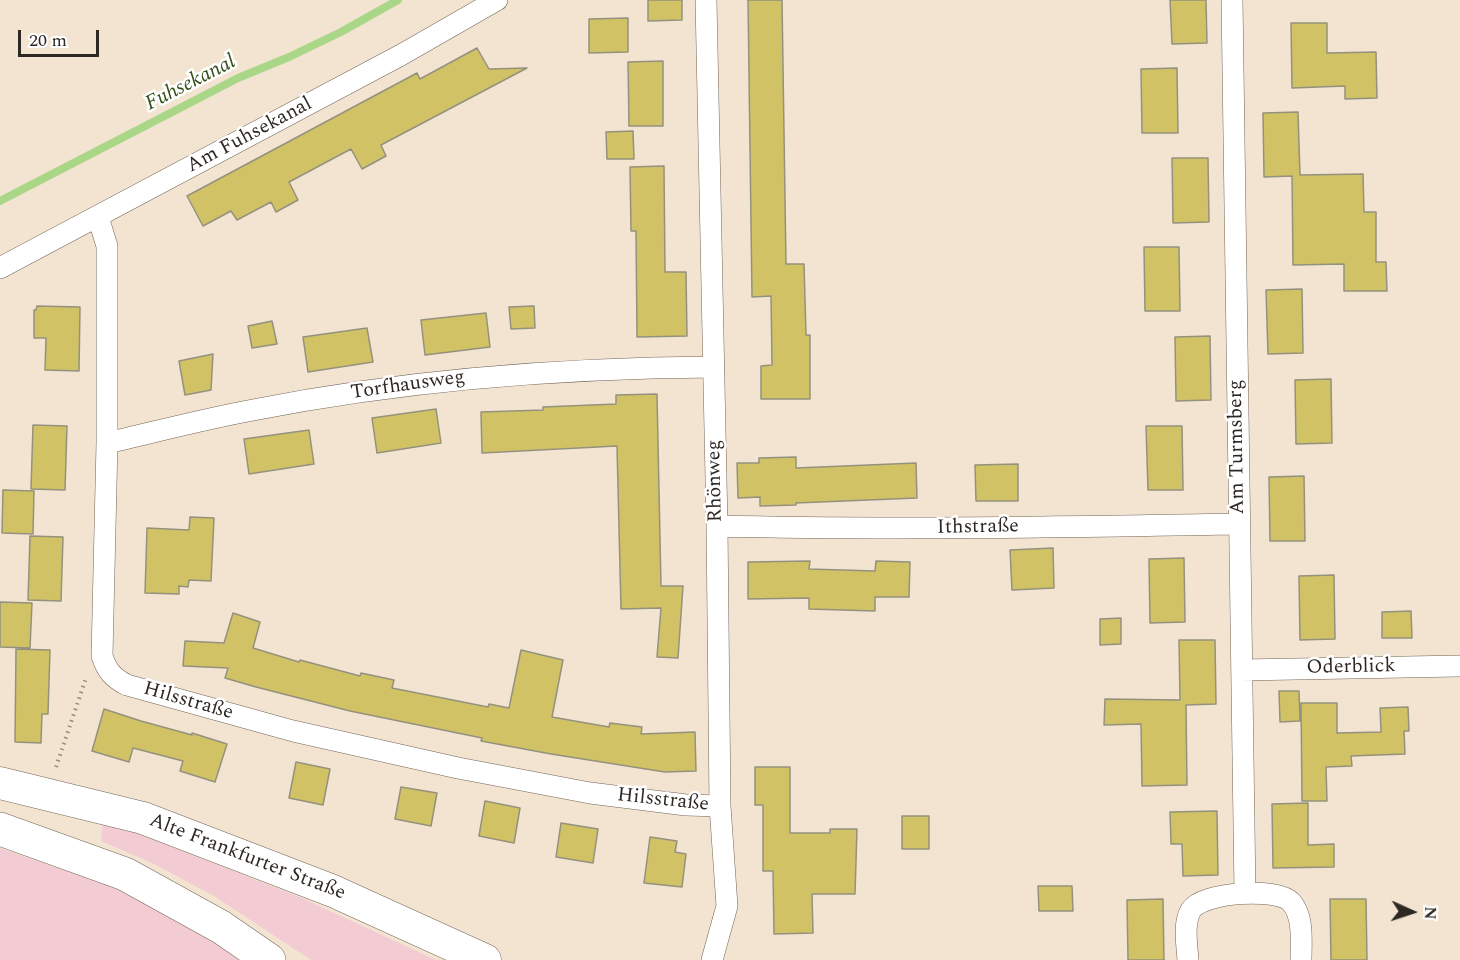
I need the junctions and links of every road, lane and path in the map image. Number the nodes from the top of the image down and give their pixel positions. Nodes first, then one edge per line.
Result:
1 (497, 0) edge
2 (706, 0) edge
3 (1232, 0) edge
4 (99, 217) junction
5 (0, 268) edge
6 (714, 367) junction
7 (107, 442) junction
8 (1239, 524) junction
9 (717, 526) junction
10 (102, 656) junction
11 (1460, 666) edge
12 (1242, 670) junction
13 (0, 783) edge
14 (47, 794) junction
15 (720, 806) junction
16 (0, 828) edge
17 (1245, 893) junction
18 (269, 960) edge
19 (485, 960) edge
20 (712, 960) edge
21 (1188, 960) edge
22 (1301, 960) edge

1 - 4 street, Am Fuhsekanal
2 - 6 street, Rhönweg
3 - 8 street, Am Turmsberg
4 - 5 street, Am Fuhsekanal
4 - 7 street
6 - 7 street, Torfhausweg
6 - 9 street, Rhönweg
7 - 10 street
8 - 9 street, Ithstraße
8 - 12 street, Am Turmsberg
9 - 15 street, Rhönweg
10 - 14 path
10 - 15 street, Hilsstraße
11 - 12 street, Oderblick
12 - 17 street, Am Turmsberg
13 - 14 street, Alte Frankfurter Straße
14 - 19 street, Alte Frankfurter Straße
15 - 20 street, Rhönweg
16 - 18 highway
17 - 21 street
17 - 22 street

